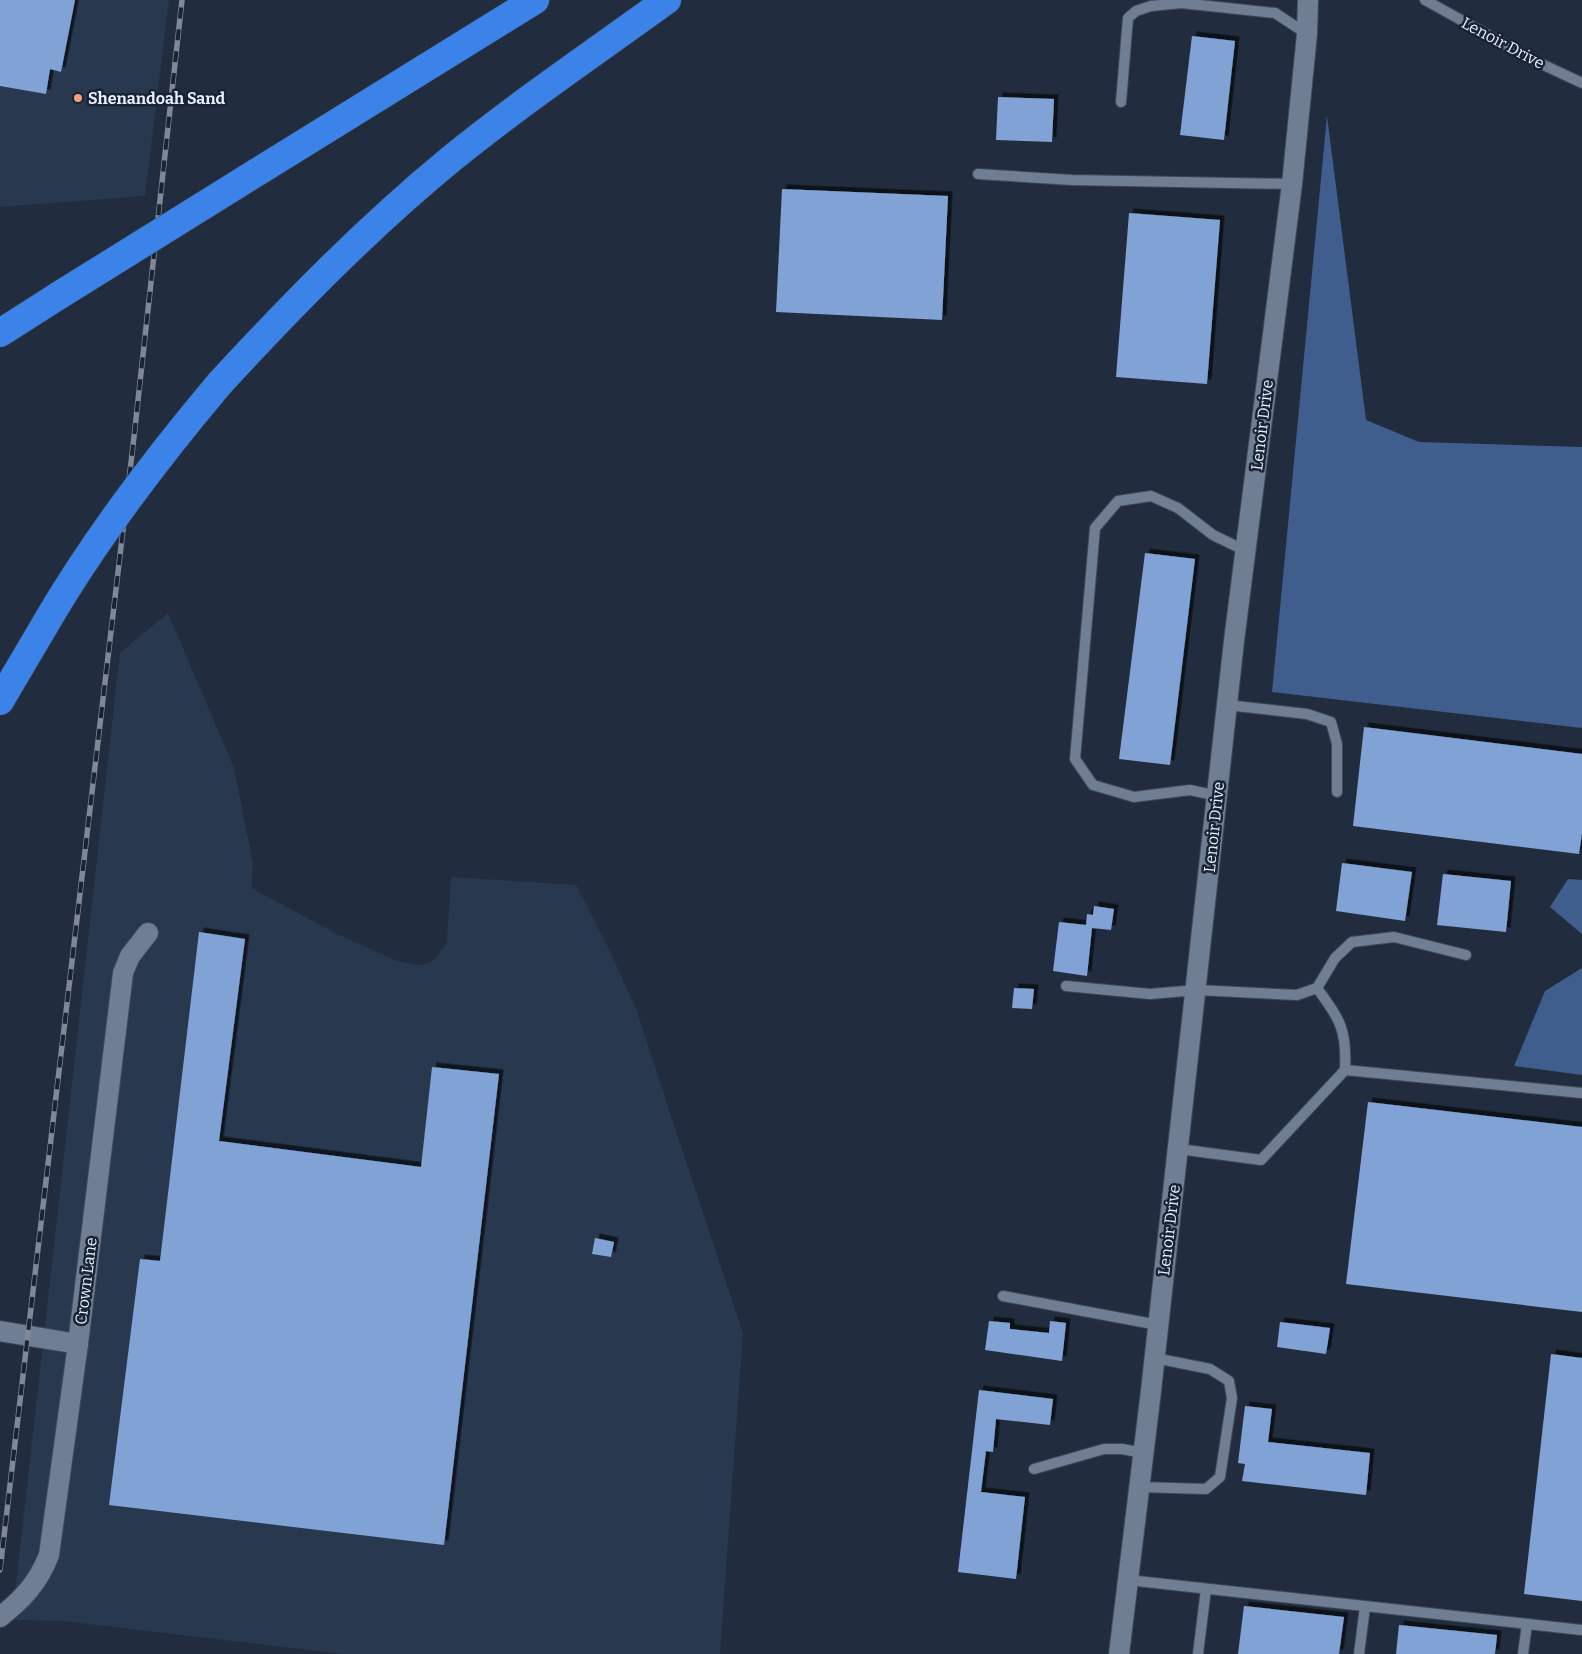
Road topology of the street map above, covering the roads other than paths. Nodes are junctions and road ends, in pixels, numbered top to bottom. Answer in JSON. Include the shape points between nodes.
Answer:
{"nodes":[{"id":1,"x":535,"y":0,"type":"edge"},
{"id":2,"x":667,"y":0,"type":"edge"},
{"id":3,"x":1308,"y":0,"type":"edge"},
{"id":4,"x":1425,"y":0,"type":"edge"},
{"id":5,"x":1307,"y":34,"type":"junction"},
{"id":6,"x":1582,"y":83,"type":"edge"},
{"id":7,"x":1121,"y":102,"type":"dead end"},
{"id":8,"x":978,"y":174,"type":"dead end"},
{"id":9,"x":1292,"y":184,"type":"junction"},
{"id":10,"x":0,"y":333,"type":"edge"},
{"id":11,"x":1246,"y":551,"type":"junction"},
{"id":12,"x":0,"y":701,"type":"edge"},
{"id":13,"x":1227,"y":705,"type":"junction"},
{"id":14,"x":1337,"y":792,"type":"dead end"},
{"id":15,"x":1218,"y":796,"type":"junction"},
{"id":16,"x":148,"y":933,"type":"dead end"},
{"id":17,"x":1466,"y":955,"type":"dead end"},
{"id":18,"x":1066,"y":986,"type":"dead end"},
{"id":19,"x":1317,"y":988,"type":"junction"},
{"id":20,"x":1197,"y":990,"type":"junction"},
{"id":21,"x":1345,"y":1070,"type":"junction"},
{"id":22,"x":1582,"y":1093,"type":"edge"},
{"id":23,"x":1178,"y":1149,"type":"junction"},
{"id":24,"x":1003,"y":1296,"type":"dead end"},
{"id":25,"x":1158,"y":1325,"type":"junction"},
{"id":26,"x":0,"y":1331,"type":"edge"},
{"id":27,"x":78,"y":1344,"type":"junction"},
{"id":28,"x":1155,"y":1358,"type":"junction"},
{"id":29,"x":1143,"y":1453,"type":"junction"},
{"id":30,"x":1034,"y":1469,"type":"dead end"},
{"id":31,"x":1139,"y":1487,"type":"junction"},
{"id":32,"x":1128,"y":1580,"type":"junction"},
{"id":33,"x":1206,"y":1589,"type":"junction"},
{"id":34,"x":1365,"y":1607,"type":"junction"},
{"id":35,"x":0,"y":1617,"type":"edge"},
{"id":36,"x":1527,"y":1624,"type":"junction"},
{"id":37,"x":1582,"y":1630,"type":"edge"},
{"id":38,"x":1118,"y":1654,"type":"edge"},
{"id":39,"x":1198,"y":1654,"type":"edge"},
{"id":40,"x":1359,"y":1654,"type":"edge"},
{"id":41,"x":1524,"y":1654,"type":"edge"}],
"edges":[{"from":1,"to":10,"type":"highway","bridge":true},
{"from":2,"to":12,"type":"highway","bridge":true,"via":[[444,165],[340,258],[285,313],[179,431],[131,496],[69,584]]},
{"from":3,"to":5,"type":"street","name":"Lenoir Drive"},
{"from":4,"to":6,"type":"lane","name":"Lenoir Drive","via":[[1533,60]]},
{"from":5,"to":7,"type":"lane","via":[[1275,13],[1181,3],[1136,10],[1128,18]]},
{"from":5,"to":9,"type":"street","name":"Lenoir Drive"},
{"from":8,"to":9,"type":"lane","via":[[1072,180]]},
{"from":9,"to":11,"type":"street","name":"Lenoir Drive"},
{"from":11,"to":13,"type":"street","name":"Lenoir Drive"},
{"from":11,"to":15,"type":"lane","via":[[1212,535],[1178,508],[1151,496],[1118,501],[1095,528],[1074,759],[1093,785],[1134,797],[1190,790]]},
{"from":13,"to":14,"type":"lane","via":[[1307,714],[1331,722],[1337,744]]},
{"from":13,"to":15,"type":"street","name":"Lenoir Drive"},
{"from":15,"to":20,"type":"street","name":"Lenoir Drive"},
{"from":16,"to":27,"type":"street","name":"Crown Lane","via":[[130,956],[123,973]]},
{"from":17,"to":19,"type":"lane","via":[[1394,937],[1352,942],[1335,958]]},
{"from":18,"to":20,"type":"lane","via":[[1150,994]]},
{"from":19,"to":20,"type":"lane","via":[[1298,995]]},
{"from":19,"to":21,"type":"lane","via":[[1340,1020],[1347,1045]]},
{"from":20,"to":23,"type":"street","name":"Lenoir Drive"},
{"from":21,"to":22,"type":"lane"},
{"from":21,"to":23,"type":"lane","via":[[1261,1160]]},
{"from":23,"to":25,"type":"street","name":"Lenoir Drive"},
{"from":24,"to":25,"type":"lane"},
{"from":25,"to":28,"type":"street","name":"Lenoir Drive"},
{"from":26,"to":27,"type":"street"},
{"from":27,"to":35,"type":"street","name":"Crown Lane","via":[[49,1555],[31,1590]]},
{"from":28,"to":29,"type":"street","name":"Lenoir Drive"},
{"from":28,"to":31,"type":"lane","via":[[1210,1370],[1229,1381],[1232,1398],[1220,1477],[1206,1490]]},
{"from":29,"to":30,"type":"lane","via":[[1104,1449]]},
{"from":29,"to":31,"type":"street","name":"Lenoir Drive"},
{"from":31,"to":32,"type":"street","name":"Lenoir Drive"},
{"from":32,"to":33,"type":"lane"},
{"from":32,"to":38,"type":"street","name":"Lenoir Drive"},
{"from":33,"to":34,"type":"lane"},
{"from":33,"to":39,"type":"lane"},
{"from":34,"to":36,"type":"lane"},
{"from":34,"to":40,"type":"lane"},
{"from":36,"to":37,"type":"lane"},
{"from":36,"to":41,"type":"lane"}]}
